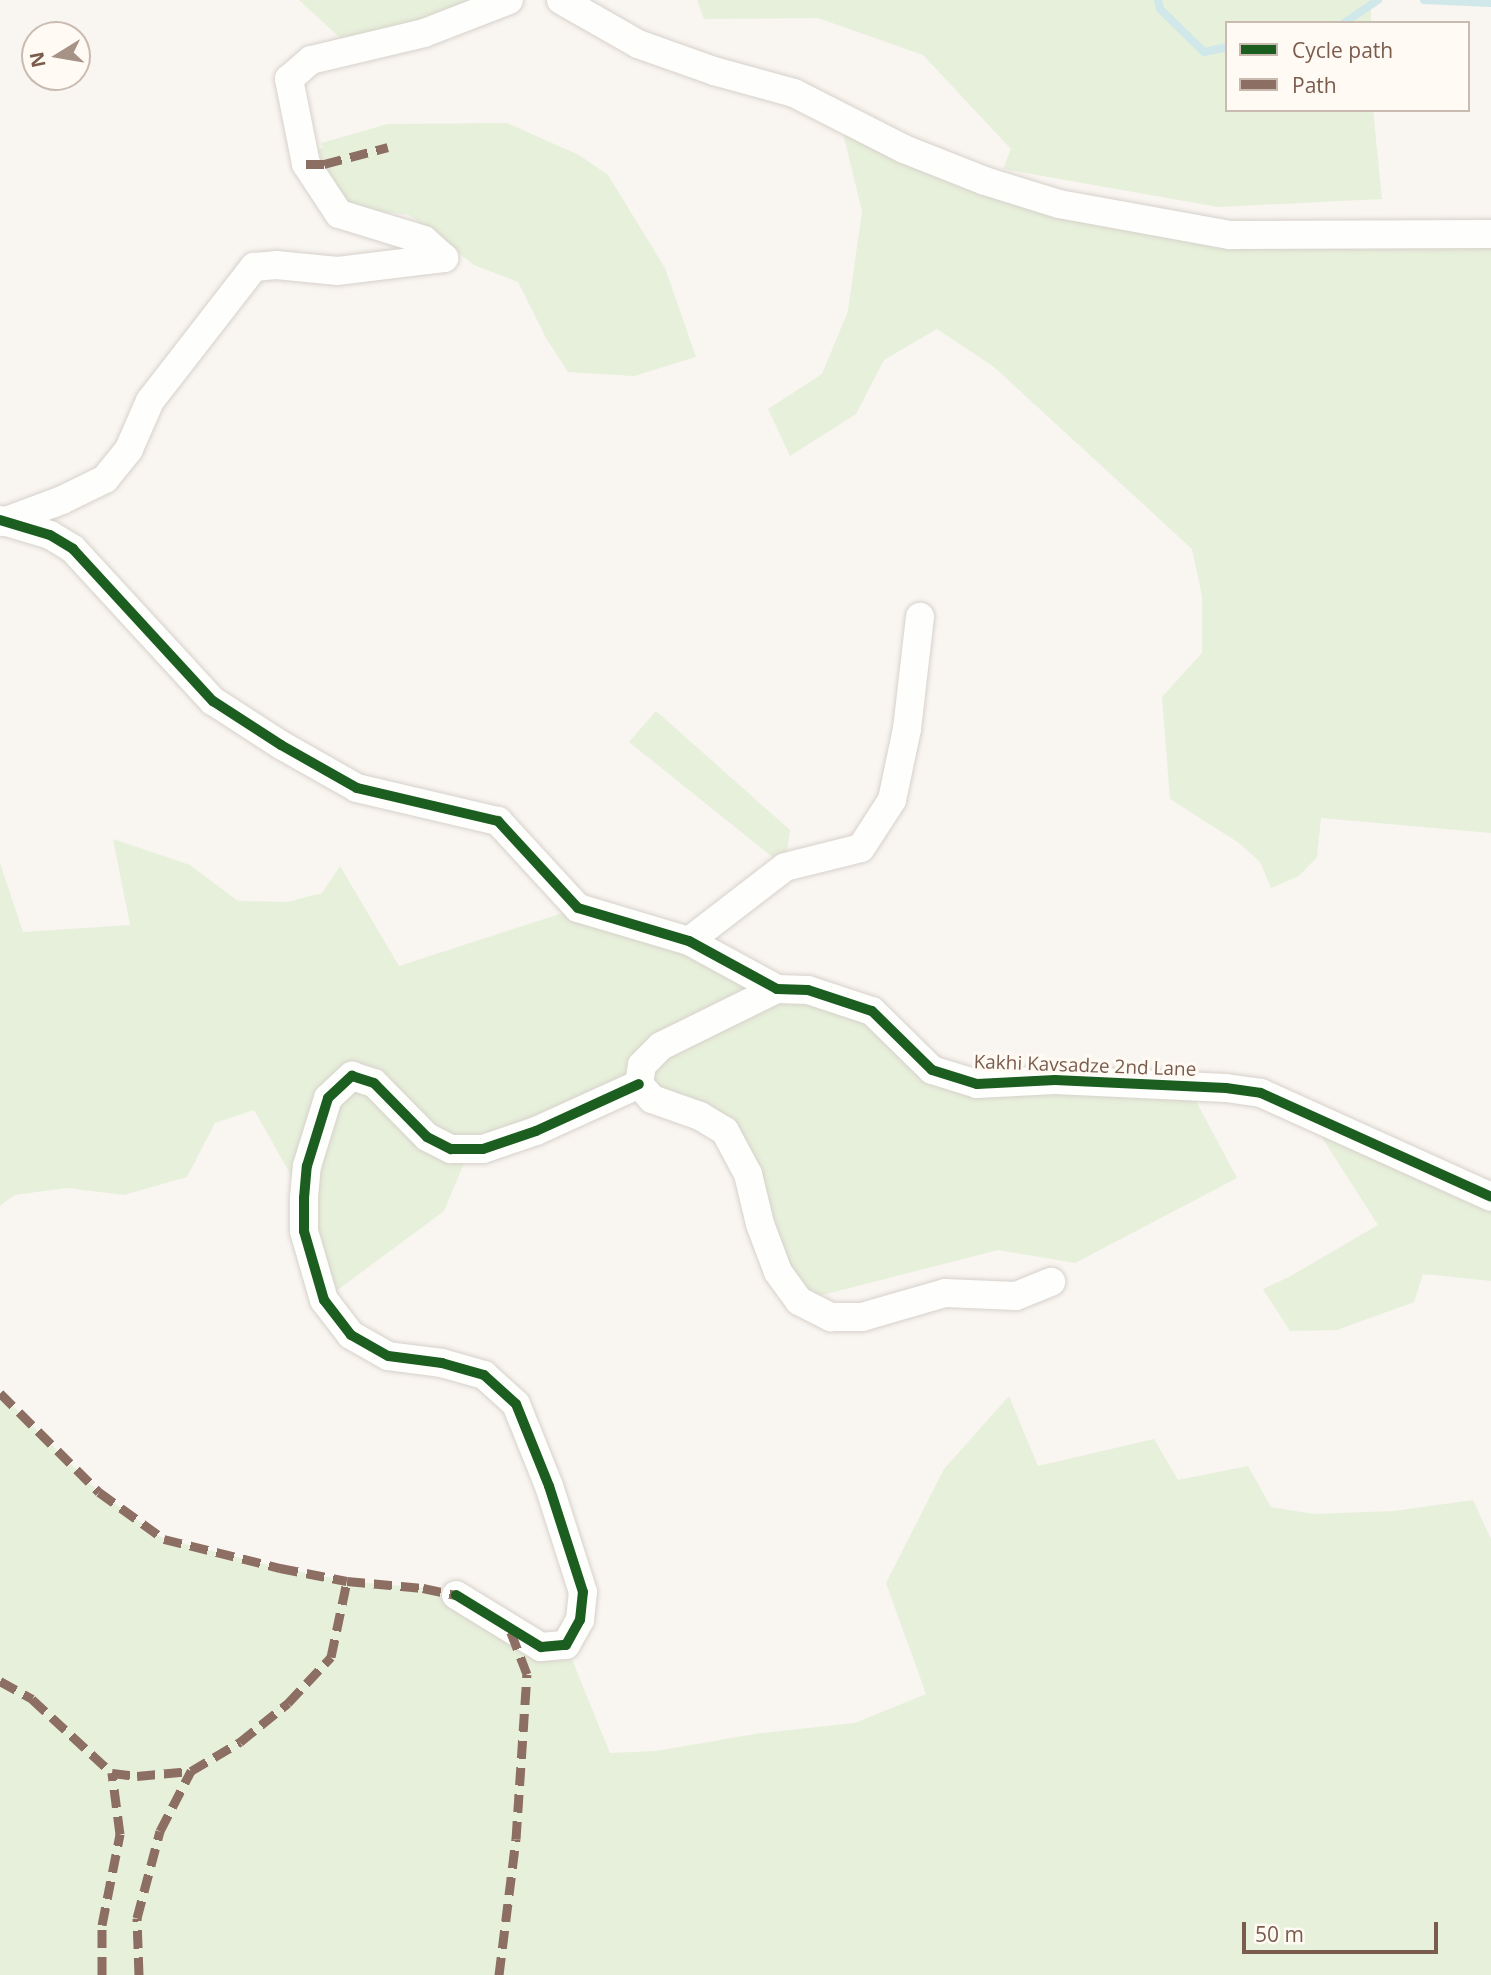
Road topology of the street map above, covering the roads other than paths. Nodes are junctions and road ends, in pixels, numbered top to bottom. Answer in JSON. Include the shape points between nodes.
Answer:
{"nodes":[{"id":1,"x":509,"y":0,"type":"edge"},
{"id":2,"x":562,"y":0,"type":"edge"},
{"id":3,"x":1491,"y":234,"type":"edge"},
{"id":4,"x":1,"y":521,"type":"edge"},
{"id":5,"x":920,"y":617,"type":"dead end"},
{"id":6,"x":689,"y":941,"type":"junction"},
{"id":7,"x":777,"y":989,"type":"junction"},
{"id":8,"x":639,"y":1084,"type":"junction"},
{"id":9,"x":1491,"y":1197,"type":"edge"},
{"id":10,"x":1051,"y":1282,"type":"dead end"},
{"id":11,"x":456,"y":1595,"type":"dead end"}],
"edges":[{"from":1,"to":4,"type":"street","name":"Kakhi Kavsadze 2nd Lane","via":[[424,33],[311,60],[289,79],[306,164],[339,214],[424,240],[444,258],[338,271],[309,266],[254,267],[150,401],[129,449],[105,479]]},
{"from":2,"to":3,"type":"street","via":[[638,44],[794,93],[904,149],[1059,204],[1230,235]]},
{"from":4,"to":6,"type":"street","name":"Kakhi Kavsadze 2nd Lane","via":[[50,535],[73,550],[213,701],[281,745],[357,788],[498,821],[578,908]]},
{"from":5,"to":6,"type":"street","via":[[907,729],[892,800],[860,848],[785,867]]},
{"from":6,"to":7,"type":"street","name":"Kakhi Kavsadze 2nd Lane"},
{"from":7,"to":8,"type":"street","via":[[661,1046],[642,1065]]},
{"from":7,"to":9,"type":"street","name":"Kakhi Kavsadze 2nd Lane","via":[[808,990],[872,1011],[932,1070],[977,1084],[1055,1080],[1261,1093]]},
{"from":8,"to":10,"type":"street","via":[[652,1099],[700,1116],[724,1132],[748,1174],[778,1272],[799,1301],[831,1317],[862,1317],[945,1293],[1016,1296]]},
{"from":8,"to":11,"type":"street","via":[[537,1131],[483,1149],[452,1149],[427,1137],[374,1083],[352,1076],[328,1098],[307,1166],[304,1198],[304,1230],[324,1300],[351,1335],[388,1356],[443,1363],[484,1375],[516,1404],[549,1486],[583,1592],[580,1620],[566,1645],[541,1647]]}]}
